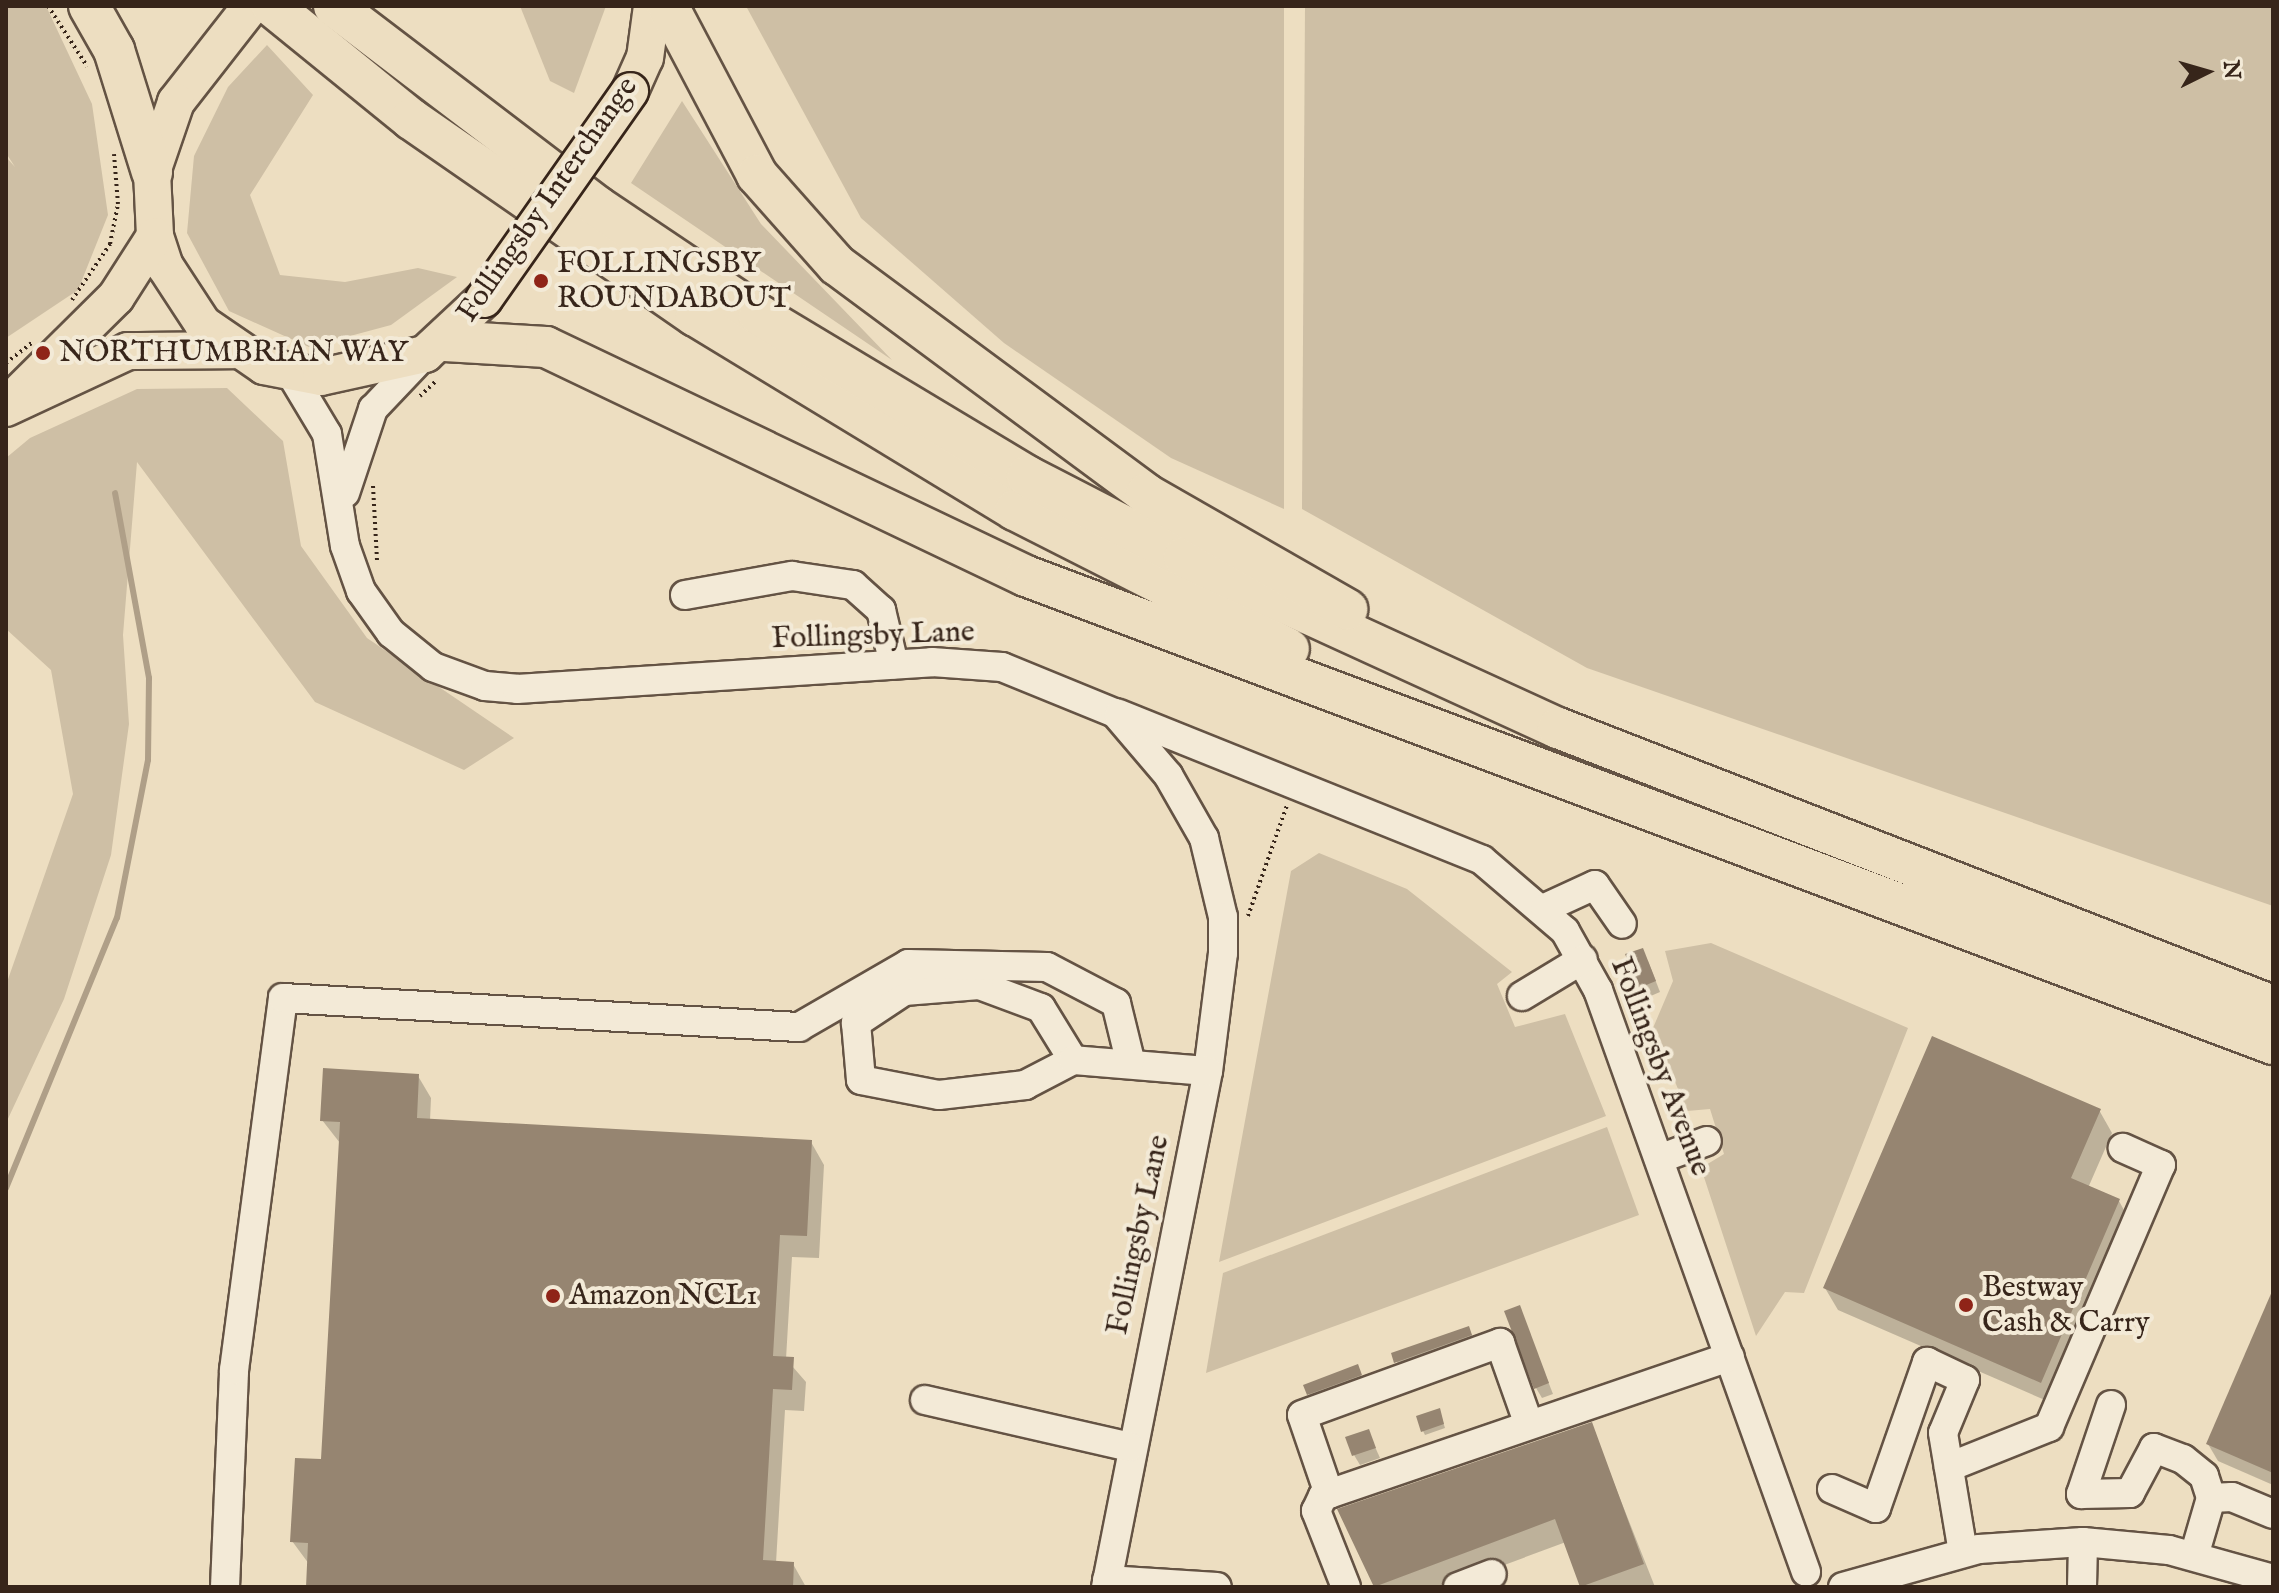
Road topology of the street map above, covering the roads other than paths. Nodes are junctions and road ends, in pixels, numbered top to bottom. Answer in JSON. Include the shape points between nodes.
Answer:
{"nodes":[{"id":1,"x":89,"y":6,"type":"edge"},
{"id":2,"x":251,"y":6,"type":"edge"},
{"id":3,"x":272,"y":6,"type":"edge"},
{"id":4,"x":334,"y":6,"type":"edge"},
{"id":5,"x":652,"y":6,"type":"edge"},
{"id":6,"x":668,"y":6,"type":"edge"},
{"id":7,"x":152,"y":172,"type":"junction"},
{"id":8,"x":155,"y":236,"type":"junction"},
{"id":9,"x":233,"y":350,"type":"junction"},
{"id":10,"x":438,"y":356,"type":"junction"},
{"id":11,"x":291,"y":374,"type":"junction"},
{"id":12,"x":6,"y":406,"type":"edge"},
{"id":13,"x":342,"y":506,"type":"junction"},
{"id":14,"x":685,"y":595,"type":"dead end"},
{"id":15,"x":894,"y":664,"type":"junction"},
{"id":16,"x":1115,"y":713,"type":"junction"},
{"id":17,"x":1558,"y":728,"type":"junction"},
{"id":18,"x":1536,"y":763,"type":"junction"},
{"id":19,"x":1545,"y":908,"type":"junction"},
{"id":20,"x":1622,"y":924,"type":"dead end"},
{"id":21,"x":1583,"y":959,"type":"junction"},
{"id":22,"x":1522,"y":996,"type":"dead end"},
{"id":23,"x":2273,"y":1006,"type":"edge"},
{"id":24,"x":2273,"y":1044,"type":"edge"},
{"id":25,"x":1073,"y":1060,"type":"junction"},
{"id":26,"x":1130,"y":1060,"type":"junction"},
{"id":27,"x":1208,"y":1071,"type":"junction"},
{"id":28,"x":1707,"y":1141,"type":"dead end"},
{"id":29,"x":2123,"y":1148,"type":"dead end"},
{"id":30,"x":1659,"y":1159,"type":"junction"},
{"id":31,"x":1730,"y":1357,"type":"junction"},
{"id":32,"x":925,"y":1400,"type":"dead end"},
{"id":33,"x":2111,"y":1405,"type":"dead end"},
{"id":34,"x":1528,"y":1422,"type":"junction"},
{"id":35,"x":1130,"y":1447,"type":"junction"},
{"id":36,"x":1949,"y":1467,"type":"junction"},
{"id":37,"x":1832,"y":1489,"type":"dead end"},
{"id":38,"x":1329,"y":1494,"type":"junction"},
{"id":39,"x":2211,"y":1498,"type":"junction"},
{"id":40,"x":2273,"y":1514,"type":"edge"},
{"id":41,"x":2083,"y":1542,"type":"junction"},
{"id":42,"x":1963,"y":1552,"type":"junction"},
{"id":43,"x":2194,"y":1556,"type":"junction"},
{"id":44,"x":1492,"y":1574,"type":"dead end"},
{"id":45,"x":1799,"y":1579,"type":"edge"},
{"id":46,"x":2273,"y":1579,"type":"edge"},
{"id":47,"x":1107,"y":1584,"type":"edge"},
{"id":48,"x":225,"y":1587,"type":"edge"},
{"id":49,"x":1217,"y":1587,"type":"edge"},
{"id":50,"x":1346,"y":1587,"type":"edge"},
{"id":51,"x":1458,"y":1587,"type":"edge"},
{"id":52,"x":1841,"y":1587,"type":"edge"},
{"id":53,"x":2082,"y":1587,"type":"edge"}],
"edges":[{"from":1,"to":7,"type":"highway","via":[[114,50]]},
{"from":2,"to":7,"type":"main road","via":[[163,126]]},
{"from":3,"to":18,"type":"highway","via":[[411,119],[855,416],[1170,589]]},
{"from":4,"to":17,"type":"highway","via":[[598,207],[919,412],[1184,557]]},
{"from":5,"to":10,"type":"main road","name":"Follingsby Interchange","bridge":true,"via":[[645,58],[630,91]]},
{"from":6,"to":17,"type":"highway","via":[[757,175],[837,265],[1146,494]]},
{"from":7,"to":8,"type":"main road"},
{"from":8,"to":9,"type":"main road","via":[[180,294]]},
{"from":8,"to":12,"type":"main road","via":[[116,297]]},
{"from":9,"to":11,"type":"main road"},
{"from":9,"to":12,"type":"main road","via":[[128,351]]},
{"from":10,"to":11,"type":"main road","via":[[321,377]]},
{"from":10,"to":13,"type":"street","name":"Follingsby Lane","via":[[373,409]]},
{"from":10,"to":18,"type":"highway","via":[[546,347],[1026,576]]},
{"from":11,"to":13,"type":"street","name":"Follingsby Lane","via":[[327,434]]},
{"from":13,"to":15,"type":"street","name":"Follingsby Lane","via":[[352,569],[374,614],[433,667],[485,686]]},
{"from":14,"to":15,"type":"street","via":[[792,576],[853,585],[881,610]]},
{"from":15,"to":16,"type":"street","name":"Follingsby Lane","via":[[1002,667]]},
{"from":16,"to":19,"type":"street","name":"Follingsby Avenue","via":[[1482,860]]},
{"from":16,"to":27,"type":"street","name":"Follingsby Lane","via":[[1186,803],[1217,882],[1223,953]]},
{"from":17,"to":23,"type":"highway"},
{"from":18,"to":24,"type":"highway"},
{"from":19,"to":20,"type":"street","via":[[1595,885]]},
{"from":19,"to":21,"type":"street","name":"Follingsby Avenue"},
{"from":21,"to":22,"type":"street"},
{"from":21,"to":30,"type":"street","name":"Follingsby Avenue"},
{"from":25,"to":25,"type":"street","via":[[1025,1085],[939,1095],[861,1080],[856,1023],[904,991],[979,985],[1041,1008]]},
{"from":25,"to":26,"type":"street"},
{"from":26,"to":27,"type":"street"},
{"from":26,"to":48,"type":"street","via":[[1116,1003],[1047,967],[908,964],[799,1027],[283,998],[234,1370]]},
{"from":27,"to":35,"type":"street","name":"Follingsby Lane"},
{"from":28,"to":30,"type":"street"},
{"from":29,"to":36,"type":"street","via":[[2161,1165],[2049,1427]]},
{"from":30,"to":31,"type":"street","name":"Follingsby Avenue"},
{"from":31,"to":34,"type":"street"},
{"from":31,"to":45,"type":"street","name":"Follingsby Avenue"},
{"from":32,"to":35,"type":"street"},
{"from":33,"to":39,"type":"street","via":[[2081,1494],[2130,1493],[2154,1448],[2195,1465]]},
{"from":34,"to":38,"type":"street"},
{"from":34,"to":38,"type":"street","via":[[1500,1343],[1302,1415]]},
{"from":35,"to":47,"type":"street","name":"Follingsby Lane"},
{"from":36,"to":37,"type":"street","via":[[1943,1433],[1965,1380],[1927,1362],[1876,1508]]},
{"from":36,"to":42,"type":"street"},
{"from":38,"to":50,"type":"street","via":[[1316,1511]]},
{"from":39,"to":40,"type":"street","via":[[2232,1497]]},
{"from":39,"to":43,"type":"street"},
{"from":41,"to":42,"type":"street"},
{"from":41,"to":43,"type":"street"},
{"from":41,"to":53,"type":"street"},
{"from":42,"to":52,"type":"street"},
{"from":43,"to":46,"type":"street"},
{"from":44,"to":51,"type":"street"},
{"from":45,"to":52,"type":"street","via":[[1825,1572]]},
{"from":47,"to":49,"type":"street"}]}
